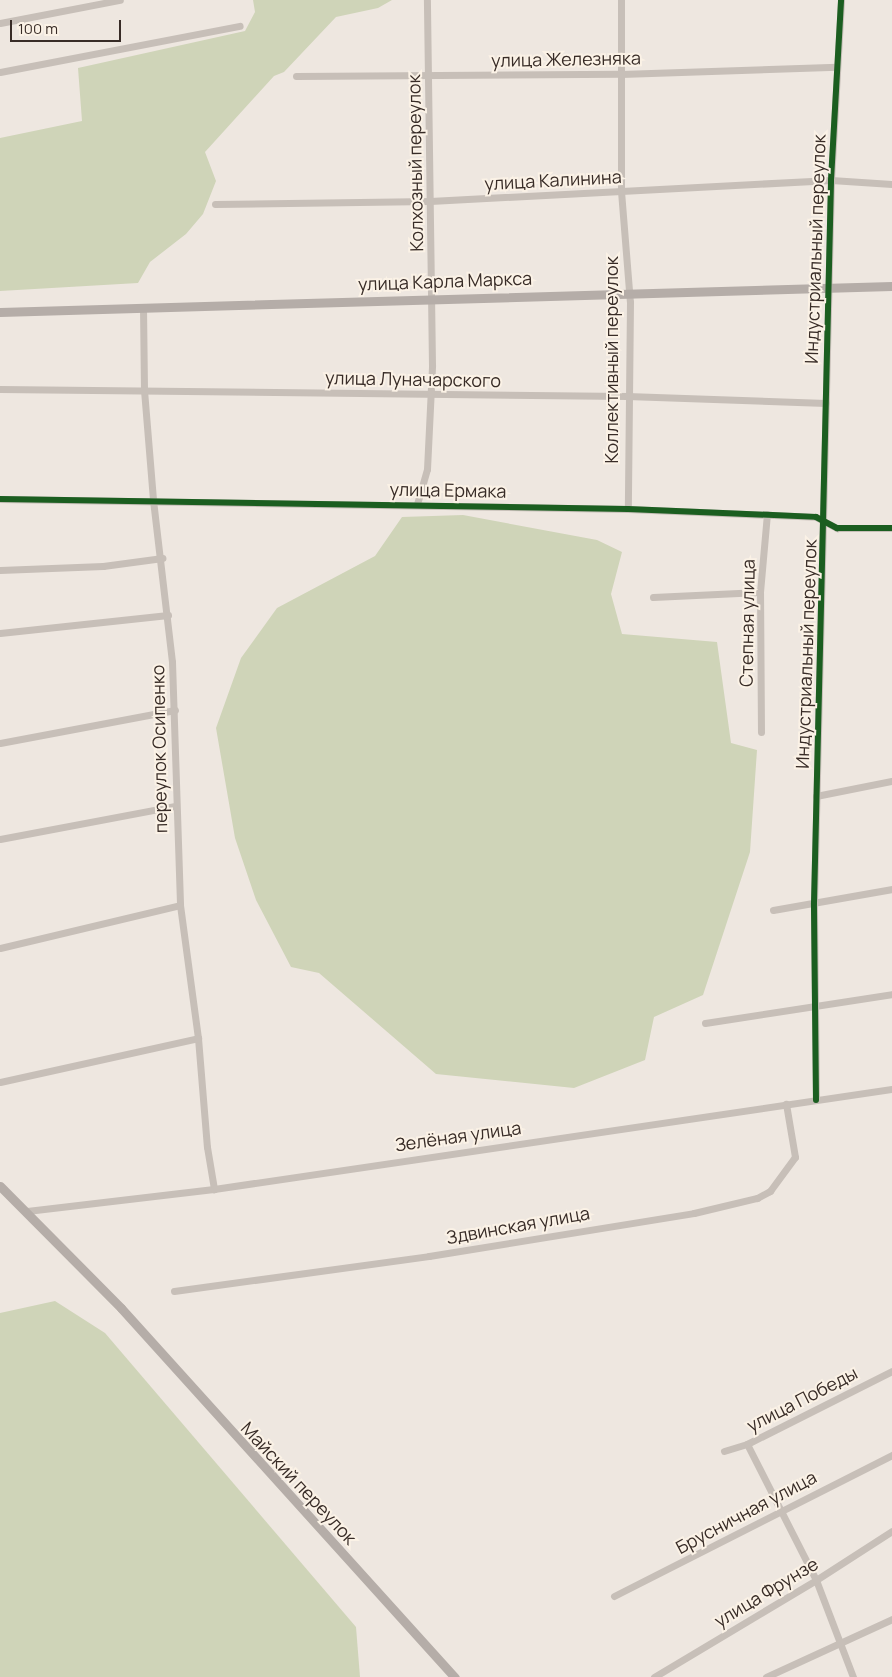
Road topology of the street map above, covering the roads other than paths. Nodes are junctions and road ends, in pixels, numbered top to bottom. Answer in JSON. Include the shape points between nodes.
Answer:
{"nodes":[{"id":1,"x":120,"y":0,"type":"edge"},
{"id":2,"x":427,"y":0,"type":"edge"},
{"id":3,"x":621,"y":0,"type":"edge"},
{"id":4,"x":841,"y":0,"type":"edge"},
{"id":5,"x":0,"y":24,"type":"edge"},
{"id":6,"x":240,"y":26,"type":"dead end"},
{"id":7,"x":837,"y":67,"type":"junction"},
{"id":8,"x":0,"y":72,"type":"edge"},
{"id":9,"x":621,"y":74,"type":"junction"},
{"id":10,"x":296,"y":76,"type":"dead end"},
{"id":11,"x":430,"y":76,"type":"junction"},
{"id":12,"x":831,"y":180,"type":"junction"},
{"id":13,"x":892,"y":184,"type":"edge"},
{"id":14,"x":621,"y":191,"type":"junction"},
{"id":15,"x":430,"y":201,"type":"junction"},
{"id":16,"x":215,"y":204,"type":"dead end"},
{"id":17,"x":828,"y":286,"type":"junction"},
{"id":18,"x":892,"y":286,"type":"edge"},
{"id":19,"x":629,"y":292,"type":"junction"},
{"id":20,"x":432,"y":297,"type":"junction"},
{"id":21,"x":143,"y":307,"type":"junction"},
{"id":22,"x":0,"y":312,"type":"edge"},
{"id":23,"x":0,"y":390,"type":"edge"},
{"id":24,"x":144,"y":390,"type":"junction"},
{"id":25,"x":430,"y":395,"type":"junction"},
{"id":26,"x":627,"y":396,"type":"junction"},
{"id":27,"x":826,"y":403,"type":"junction"},
{"id":28,"x":0,"y":499,"type":"edge"},
{"id":29,"x":153,"y":500,"type":"junction"},
{"id":30,"x":417,"y":504,"type":"junction"},
{"id":31,"x":628,"y":509,"type":"junction"},
{"id":32,"x":767,"y":514,"type":"junction"},
{"id":33,"x":825,"y":523,"type":"junction"},
{"id":34,"x":892,"y":528,"type":"edge"},
{"id":35,"x":162,"y":558,"type":"junction"},
{"id":36,"x":0,"y":570,"type":"edge"},
{"id":37,"x":760,"y":592,"type":"junction"},
{"id":38,"x":653,"y":597,"type":"dead end"},
{"id":39,"x":168,"y":615,"type":"junction"},
{"id":40,"x":0,"y":633,"type":"edge"},
{"id":41,"x":175,"y":710,"type":"junction"},
{"id":42,"x":761,"y":732,"type":"dead end"},
{"id":43,"x":0,"y":743,"type":"edge"},
{"id":44,"x":892,"y":781,"type":"edge"},
{"id":45,"x":816,"y":796,"type":"junction"},
{"id":46,"x":174,"y":806,"type":"junction"},
{"id":47,"x":0,"y":839,"type":"edge"},
{"id":48,"x":892,"y":889,"type":"edge"},
{"id":49,"x":814,"y":903,"type":"junction"},
{"id":50,"x":180,"y":905,"type":"junction"},
{"id":51,"x":773,"y":910,"type":"dead end"},
{"id":52,"x":0,"y":948,"type":"edge"},
{"id":53,"x":892,"y":994,"type":"edge"},
{"id":54,"x":814,"y":1006,"type":"junction"},
{"id":55,"x":705,"y":1023,"type":"dead end"},
{"id":56,"x":198,"y":1038,"type":"junction"},
{"id":57,"x":0,"y":1082,"type":"edge"},
{"id":58,"x":892,"y":1089,"type":"edge"},
{"id":59,"x":816,"y":1100,"type":"junction"},
{"id":60,"x":786,"y":1104,"type":"junction"},
{"id":61,"x":0,"y":1186,"type":"edge"},
{"id":62,"x":214,"y":1189,"type":"junction"},
{"id":63,"x":27,"y":1211,"type":"junction"},
{"id":64,"x":174,"y":1291,"type":"dead end"},
{"id":65,"x":892,"y":1371,"type":"edge"},
{"id":66,"x":747,"y":1444,"type":"junction"},
{"id":67,"x":724,"y":1451,"type":"dead end"},
{"id":68,"x":892,"y":1455,"type":"edge"},
{"id":69,"x":781,"y":1514,"type":"junction"},
{"id":70,"x":892,"y":1530,"type":"edge"},
{"id":71,"x":816,"y":1580,"type":"junction"},
{"id":72,"x":614,"y":1596,"type":"dead end"},
{"id":73,"x":892,"y":1619,"type":"edge"},
{"id":74,"x":839,"y":1644,"type":"junction"},
{"id":75,"x":456,"y":1677,"type":"edge"},
{"id":76,"x":654,"y":1677,"type":"edge"},
{"id":77,"x":766,"y":1677,"type":"edge"},
{"id":78,"x":852,"y":1677,"type":"edge"}],
"edges":[{"from":1,"to":5,"type":"street"},
{"from":2,"to":11,"type":"street","name":"Колхозный переулок"},
{"from":3,"to":9,"type":"street","name":"Коллективный переулок"},
{"from":4,"to":7,"type":"street","name":"Индустриальный переулок"},
{"from":6,"to":8,"type":"street"},
{"from":7,"to":9,"type":"street","name":"улица Железняка"},
{"from":7,"to":12,"type":"street","name":"Индустриальный переулок"},
{"from":9,"to":11,"type":"street","name":"улица Железняка"},
{"from":9,"to":14,"type":"street","name":"Коллективный переулок"},
{"from":10,"to":11,"type":"street","name":"улица Железняка"},
{"from":11,"to":15,"type":"street","name":"Колхозный переулок"},
{"from":12,"to":13,"type":"street","name":"улица Калинина"},
{"from":12,"to":14,"type":"street","name":"улица Калинина"},
{"from":12,"to":17,"type":"street","name":"Индустриальный переулок"},
{"from":14,"to":15,"type":"street","name":"улица Калинина"},
{"from":14,"to":19,"type":"street","name":"Коллективный переулок"},
{"from":15,"to":16,"type":"street","name":"улица Калинина"},
{"from":15,"to":20,"type":"street","name":"Колхозный переулок"},
{"from":17,"to":18,"type":"main road","name":"улица Карла Маркса"},
{"from":17,"to":19,"type":"main road","name":"улица Карла Маркса"},
{"from":17,"to":27,"type":"street","name":"Индустриальный переулок"},
{"from":19,"to":20,"type":"main road","name":"улица Карла Маркса"},
{"from":19,"to":26,"type":"street","name":"Коллективный переулок"},
{"from":20,"to":21,"type":"main road","name":"улица Карла Маркса"},
{"from":20,"to":25,"type":"street","name":"Колхозный переулок"},
{"from":21,"to":22,"type":"main road","name":"улица Карла Маркса"},
{"from":21,"to":24,"type":"street","name":"переулок Осипенко"},
{"from":23,"to":24,"type":"street","name":"улица Луначарского"},
{"from":24,"to":25,"type":"street","name":"улица Луначарского"},
{"from":24,"to":29,"type":"street","name":"переулок Осипенко"},
{"from":25,"to":26,"type":"street","name":"улица Луначарского"},
{"from":25,"to":30,"type":"street","name":"Колхозный переулок","via":[[427,469]]},
{"from":26,"to":27,"type":"street","name":"улица Луначарского"},
{"from":26,"to":31,"type":"street","name":"Коллективный переулок"},
{"from":27,"to":33,"type":"street","name":"Индустриальный переулок"},
{"from":28,"to":29,"type":"street","name":"улица Ермака"},
{"from":29,"to":30,"type":"street","name":"улица Ермака"},
{"from":29,"to":35,"type":"street","name":"переулок Осипенко"},
{"from":30,"to":31,"type":"street","name":"улица Ермака"},
{"from":31,"to":32,"type":"street","name":"улица Ермака"},
{"from":32,"to":33,"type":"street","name":"улица Ермака","via":[[816,517]]},
{"from":32,"to":37,"type":"street","name":"Степная улица"},
{"from":33,"to":34,"type":"street","name":"улица Ермака","via":[[837,528]]},
{"from":33,"to":45,"type":"street","name":"Индустриальный переулок"},
{"from":35,"to":36,"type":"street","via":[[103,566]]},
{"from":35,"to":39,"type":"street","name":"переулок Осипенко"},
{"from":37,"to":38,"type":"street"},
{"from":37,"to":42,"type":"street","name":"Степная улица"},
{"from":39,"to":40,"type":"street"},
{"from":39,"to":41,"type":"street","name":"переулок Осипенко"},
{"from":41,"to":43,"type":"street"},
{"from":41,"to":46,"type":"street","name":"переулок Осипенко"},
{"from":44,"to":45,"type":"street"},
{"from":45,"to":49,"type":"street","name":"Индустриальный переулок"},
{"from":46,"to":47,"type":"street"},
{"from":46,"to":50,"type":"street","name":"переулок Осипенко"},
{"from":48,"to":49,"type":"street"},
{"from":49,"to":51,"type":"street"},
{"from":49,"to":54,"type":"street","name":"Индустриальный переулок"},
{"from":50,"to":52,"type":"street"},
{"from":50,"to":56,"type":"street","name":"переулок Осипенко"},
{"from":53,"to":54,"type":"street"},
{"from":54,"to":55,"type":"street"},
{"from":54,"to":59,"type":"street","name":"Индустриальный переулок"},
{"from":56,"to":57,"type":"street"},
{"from":56,"to":62,"type":"street","name":"переулок Осипенко","via":[[207,1147]]},
{"from":58,"to":59,"type":"street","name":"Зелёная улица"},
{"from":59,"to":60,"type":"street","name":"Зелёная улица"},
{"from":60,"to":62,"type":"street","name":"Зелёная улица"},
{"from":60,"to":64,"type":"street","name":"Здвинская улица","via":[[795,1157],[770,1191],[757,1198],[694,1214],[429,1256]]},
{"from":61,"to":63,"type":"main road","name":"Майский переулок"},
{"from":62,"to":63,"type":"street","name":"Зелёная улица"},
{"from":63,"to":75,"type":"main road","name":"Майский переулок","via":[[121,1308]]},
{"from":65,"to":66,"type":"street","name":"улица Победы"},
{"from":66,"to":67,"type":"street","name":"улица Победы"},
{"from":66,"to":69,"type":"street"},
{"from":68,"to":69,"type":"street","name":"Брусничная улица","via":[[797,1502]]},
{"from":69,"to":71,"type":"street"},
{"from":69,"to":72,"type":"street","name":"Брусничная улица"},
{"from":70,"to":71,"type":"street","name":"улица Фрунзе"},
{"from":71,"to":74,"type":"street"},
{"from":71,"to":76,"type":"street","name":"улица Фрунзе"},
{"from":73,"to":74,"type":"street"},
{"from":74,"to":77,"type":"street"},
{"from":74,"to":78,"type":"street"}]}
